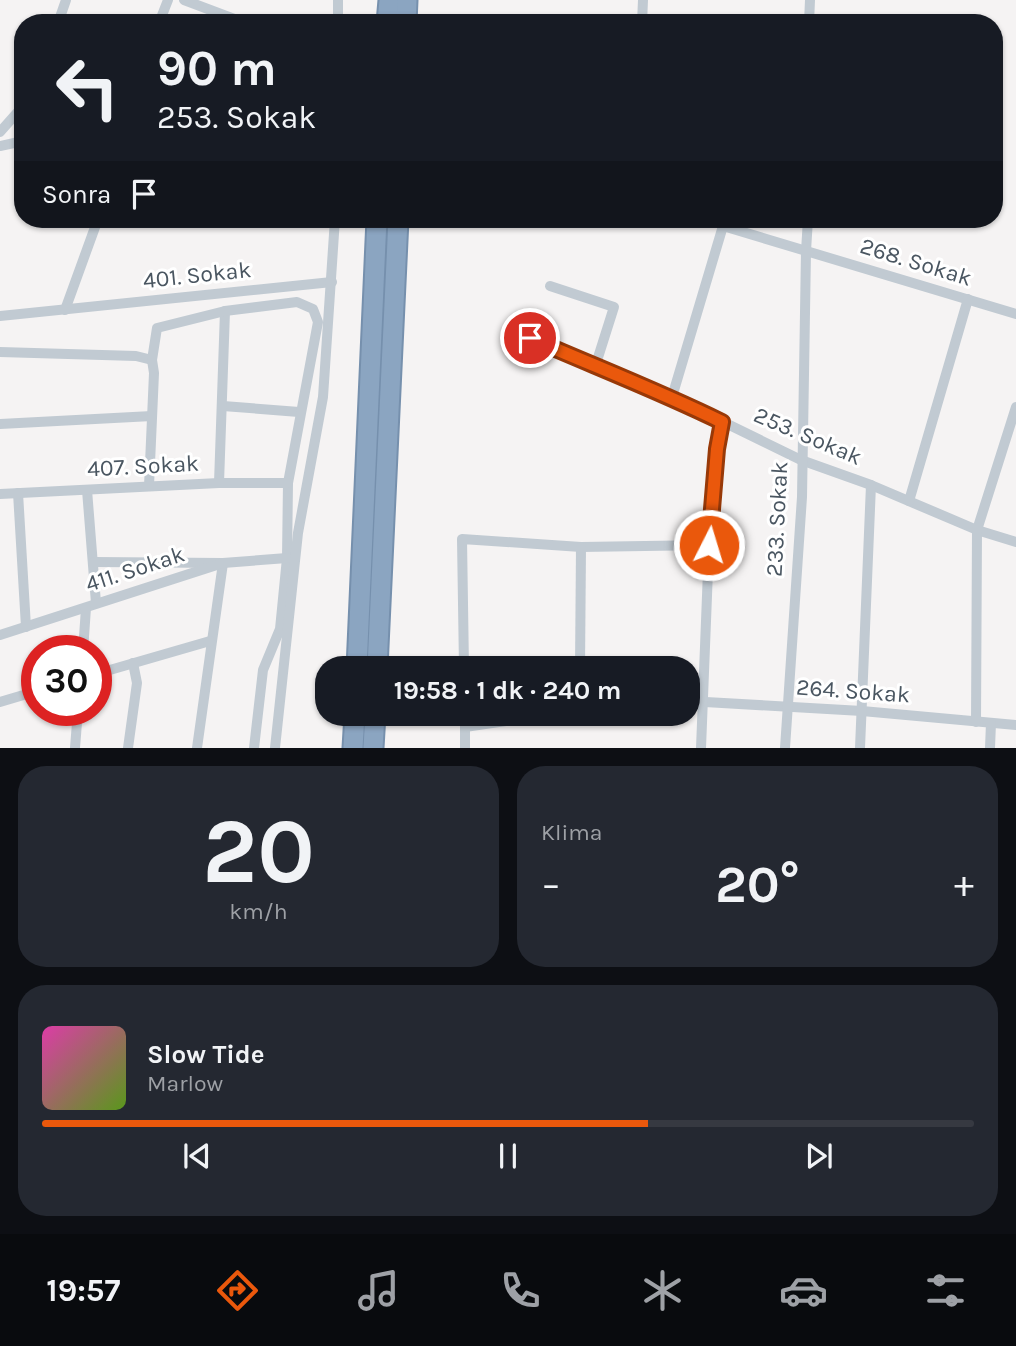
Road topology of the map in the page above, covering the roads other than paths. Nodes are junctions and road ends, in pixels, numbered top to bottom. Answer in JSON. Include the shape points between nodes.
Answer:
{"nodes":[{"id":1,"x":184,"y":0,"type":"edge"},
{"id":2,"x":221,"y":14,"type":"edge"},
{"id":3,"x":14,"y":116,"type":"edge"},
{"id":4,"x":0,"y":132,"type":"edge"},
{"id":5,"x":95,"y":228,"type":"edge"},
{"id":6,"x":335,"y":228,"type":"edge"},
{"id":7,"x":377,"y":228,"type":"edge"},
{"id":8,"x":398,"y":228,"type":"edge"},
{"id":9,"x":722,"y":228,"type":"edge"},
{"id":10,"x":730,"y":228,"type":"edge"},
{"id":11,"x":807,"y":228,"type":"edge"},
{"id":12,"x":806,"y":251,"type":"junction"},
{"id":13,"x":332,"y":282,"type":"junction"},
{"id":14,"x":550,"y":286,"type":"dead end"},
{"id":15,"x":968,"y":299,"type":"junction"},
{"id":16,"x":65,"y":310,"type":"junction"},
{"id":17,"x":225,"y":312,"type":"junction"},
{"id":18,"x":1016,"y":314,"type":"edge"},
{"id":19,"x":0,"y":317,"type":"edge"},
{"id":20,"x":508,"y":328,"type":"dead end"},
{"id":21,"x":0,"y":352,"type":"edge"},
{"id":22,"x":152,"y":360,"type":"junction"},
{"id":23,"x":595,"y":367,"type":"junction"},
{"id":24,"x":671,"y":397,"type":"junction"},
{"id":25,"x":223,"y":406,"type":"junction"},
{"id":26,"x":1016,"y":407,"type":"edge"},
{"id":27,"x":299,"y":412,"type":"junction"},
{"id":28,"x":152,"y":416,"type":"junction"},
{"id":29,"x":722,"y":422,"type":"junction"},
{"id":30,"x":0,"y":424,"type":"edge"},
{"id":31,"x":801,"y":460,"type":"junction"},
{"id":32,"x":219,"y":483,"type":"junction"},
{"id":33,"x":288,"y":483,"type":"junction"},
{"id":34,"x":871,"y":485,"type":"junction"},
{"id":35,"x":149,"y":486,"type":"junction"},
{"id":36,"x":87,"y":490,"type":"junction"},
{"id":37,"x":18,"y":493,"type":"junction"},
{"id":38,"x":0,"y":494,"type":"edge"},
{"id":39,"x":909,"y":501,"type":"junction"},
{"id":40,"x":977,"y":530,"type":"junction"},
{"id":41,"x":1016,"y":542,"type":"edge"},
{"id":42,"x":709,"y":545,"type":"junction"},
{"id":43,"x":581,"y":547,"type":"junction"},
{"id":44,"x":287,"y":558,"type":"junction"},
{"id":45,"x":94,"y":562,"type":"junction"},
{"id":46,"x":223,"y":563,"type":"junction"},
{"id":47,"x":91,"y":606,"type":"junction"},
{"id":48,"x":26,"y":627,"type":"junction"},
{"id":49,"x":0,"y":635,"type":"edge"},
{"id":50,"x":86,"y":635,"type":"edge"},
{"id":51,"x":210,"y":641,"type":"junction"},
{"id":52,"x":358,"y":656,"type":"edge"},
{"id":53,"x":378,"y":656,"type":"edge"},
{"id":54,"x":464,"y":656,"type":"edge"},
{"id":55,"x":580,"y":656,"type":"edge"},
{"id":56,"x":133,"y":663,"type":"junction"},
{"id":57,"x":112,"y":669,"type":"edge"},
{"id":58,"x":21,"y":696,"type":"edge"},
{"id":59,"x":702,"y":701,"type":"junction"},
{"id":60,"x":0,"y":702,"type":"edge"},
{"id":61,"x":787,"y":708,"type":"junction"},
{"id":62,"x":862,"y":711,"type":"junction"},
{"id":63,"x":976,"y":722,"type":"junction"},
{"id":64,"x":991,"y":723,"type":"junction"},
{"id":65,"x":1016,"y":725,"type":"edge"},
{"id":66,"x":77,"y":726,"type":"edge"},
{"id":67,"x":354,"y":726,"type":"edge"},
{"id":68,"x":374,"y":726,"type":"edge"},
{"id":69,"x":472,"y":726,"type":"edge"},
{"id":70,"x":465,"y":727,"type":"joint"},
{"id":71,"x":75,"y":747,"type":"edge"},
{"id":72,"x":128,"y":747,"type":"edge"},
{"id":73,"x":197,"y":747,"type":"edge"},
{"id":74,"x":254,"y":747,"type":"edge"},
{"id":75,"x":275,"y":747,"type":"edge"},
{"id":76,"x":353,"y":747,"type":"edge"},
{"id":77,"x":373,"y":747,"type":"edge"},
{"id":78,"x":465,"y":747,"type":"edge"},
{"id":79,"x":701,"y":747,"type":"edge"},
{"id":80,"x":785,"y":747,"type":"edge"},
{"id":81,"x":860,"y":747,"type":"edge"},
{"id":82,"x":990,"y":747,"type":"edge"}],
"edges":[{"from":1,"to":2,"type":"street"},
{"from":3,"to":4,"type":"street"},
{"from":5,"to":16,"type":"street"},
{"from":6,"to":13,"type":"street"},
{"from":7,"to":52,"type":"highway"},
{"from":8,"to":53,"type":"highway"},
{"from":9,"to":24,"type":"street","name":"268. Sokak"},
{"from":10,"to":12,"type":"street","name":"268. Sokak"},
{"from":11,"to":12,"type":"street","name":"233. Sokak"},
{"from":12,"to":15,"type":"street","name":"268. Sokak"},
{"from":12,"to":31,"type":"street","name":"233. Sokak"},
{"from":13,"to":16,"type":"street","name":"401. Sokak"},
{"from":13,"to":75,"type":"street","via":[[323,397],[298,533]]},
{"from":14,"to":23,"type":"street","via":[[614,307]]},
{"from":15,"to":18,"type":"street","name":"268. Sokak"},
{"from":15,"to":39,"type":"street"},
{"from":16,"to":19,"type":"street","name":"401. Sokak"},
{"from":17,"to":22,"type":"street","via":[[157,328]]},
{"from":17,"to":25,"type":"street"},
{"from":17,"to":27,"type":"street","via":[[298,302],[313,309],[317,322]]},
{"from":20,"to":23,"type":"street","name":"253. Sokak"},
{"from":21,"to":22,"type":"street"},
{"from":22,"to":28,"type":"street"},
{"from":23,"to":24,"type":"street","name":"253. Sokak"},
{"from":24,"to":29,"type":"street","name":"253. Sokak"},
{"from":25,"to":27,"type":"street"},
{"from":25,"to":32,"type":"street"},
{"from":26,"to":40,"type":"street"},
{"from":27,"to":33,"type":"street"},
{"from":28,"to":30,"type":"street"},
{"from":28,"to":35,"type":"street"},
{"from":29,"to":31,"type":"street","name":"253. Sokak"},
{"from":29,"to":42,"type":"street"},
{"from":31,"to":34,"type":"street","name":"253. Sokak"},
{"from":31,"to":61,"type":"street","name":"233. Sokak"},
{"from":32,"to":33,"type":"street","name":"407. Sokak"},
{"from":32,"to":35,"type":"street","name":"407. Sokak"},
{"from":33,"to":44,"type":"street"},
{"from":34,"to":39,"type":"street","name":"253. Sokak"},
{"from":34,"to":62,"type":"street"},
{"from":35,"to":36,"type":"street","name":"407. Sokak"},
{"from":36,"to":37,"type":"street","name":"407. Sokak"},
{"from":36,"to":45,"type":"street"},
{"from":37,"to":38,"type":"street","name":"407. Sokak"},
{"from":37,"to":48,"type":"street"},
{"from":39,"to":40,"type":"street","name":"253. Sokak"},
{"from":40,"to":41,"type":"street","name":"253. Sokak"},
{"from":40,"to":63,"type":"street"},
{"from":42,"to":43,"type":"street"},
{"from":42,"to":59,"type":"street"},
{"from":43,"to":54,"type":"street","via":[[461,539]]},
{"from":43,"to":55,"type":"street"},
{"from":44,"to":46,"type":"street","name":"411. Sokak"},
{"from":44,"to":74,"type":"street","via":[[280,629],[263,670]]},
{"from":45,"to":46,"type":"street"},
{"from":45,"to":47,"type":"street"},
{"from":46,"to":47,"type":"street","name":"411. Sokak"},
{"from":46,"to":51,"type":"street"},
{"from":47,"to":48,"type":"street","name":"411. Sokak"},
{"from":47,"to":50,"type":"street"},
{"from":48,"to":49,"type":"street","name":"411. Sokak"},
{"from":51,"to":56,"type":"street"},
{"from":51,"to":73,"type":"street"},
{"from":56,"to":57,"type":"street"},
{"from":56,"to":72,"type":"street","via":[[137,683]]},
{"from":58,"to":60,"type":"street"},
{"from":59,"to":61,"type":"street","name":"264. Sokak"},
{"from":59,"to":79,"type":"street"},
{"from":61,"to":62,"type":"street","name":"264. Sokak"},
{"from":61,"to":80,"type":"street","name":"233. Sokak"},
{"from":62,"to":63,"type":"street","name":"264. Sokak"},
{"from":62,"to":81,"type":"street"},
{"from":63,"to":64,"type":"street","name":"264. Sokak"},
{"from":64,"to":65,"type":"street","name":"264. Sokak"},
{"from":64,"to":82,"type":"street"},
{"from":66,"to":71,"type":"street"},
{"from":67,"to":76,"type":"highway"},
{"from":68,"to":77,"type":"highway"},
{"from":69,"to":70,"type":"street"},
{"from":70,"to":78,"type":"street"}]}
